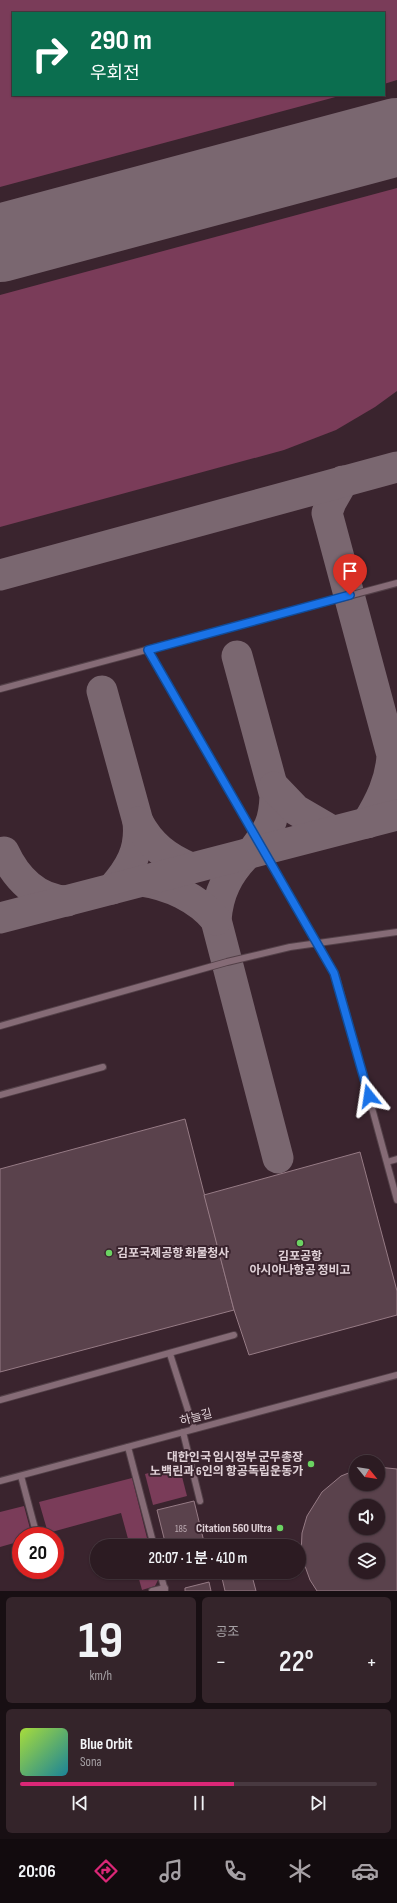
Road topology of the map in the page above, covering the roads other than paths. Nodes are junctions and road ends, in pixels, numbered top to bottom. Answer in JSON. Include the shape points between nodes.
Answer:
{"nodes":[{"id":1,"x":397,"y":583,"type":"edge"},
{"id":2,"x":148,"y":650,"type":"junction"},
{"id":3,"x":0,"y":689,"type":"edge"},
{"id":4,"x":397,"y":932,"type":"edge"},
{"id":5,"x":317,"y":943,"type":"junction"},
{"id":6,"x":0,"y":1026,"type":"edge"},
{"id":7,"x":103,"y":1067,"type":"dead end"},
{"id":8,"x":0,"y":1095,"type":"edge"},
{"id":9,"x":397,"y":1159,"type":"edge"},
{"id":10,"x":387,"y":1162,"type":"junction"},
{"id":11,"x":397,"y":1200,"type":"edge"},
{"id":12,"x":234,"y":1335,"type":"dead end"},
{"id":13,"x":170,"y":1354,"type":"junction"},
{"id":14,"x":397,"y":1375,"type":"edge"},
{"id":15,"x":0,"y":1400,"type":"edge"},
{"id":16,"x":194,"y":1429,"type":"junction"},
{"id":17,"x":183,"y":1432,"type":"junction"},
{"id":18,"x":128,"y":1447,"type":"junction"},
{"id":19,"x":21,"y":1476,"type":"junction"},
{"id":20,"x":0,"y":1481,"type":"edge"},
{"id":21,"x":200,"y":1501,"type":"dead end"},
{"id":22,"x":35,"y":1527,"type":"edge"},
{"id":23,"x":152,"y":1539,"type":"edge"},
{"id":24,"x":162,"y":1579,"type":"edge"},
{"id":25,"x":165,"y":1589,"type":"edge"},
{"id":26,"x":152,"y":1591,"type":"edge"}],
"edges":[{"from":1,"to":2,"type":"lane"},
{"from":2,"to":3,"type":"lane"},
{"from":2,"to":5,"type":"lane"},
{"from":4,"to":5,"type":"lane"},
{"from":5,"to":6,"type":"lane","via":[[227,962]]},
{"from":5,"to":10,"type":"lane","via":[[337,979]]},
{"from":7,"to":8,"type":"lane"},
{"from":9,"to":10,"type":"lane"},
{"from":10,"to":11,"type":"lane"},
{"from":12,"to":13,"type":"lane"},
{"from":13,"to":15,"type":"lane"},
{"from":13,"to":16,"type":"lane"},
{"from":14,"to":16,"type":"lane","name":"하늘길"},
{"from":16,"to":17,"type":"lane","name":"하늘길"},
{"from":17,"to":18,"type":"lane","name":"하늘길"},
{"from":17,"to":21,"type":"lane"},
{"from":18,"to":19,"type":"lane","name":"하늘길"},
{"from":18,"to":23,"type":"lane"},
{"from":19,"to":20,"type":"lane","name":"하늘길"},
{"from":19,"to":22,"type":"lane"},
{"from":24,"to":25,"type":"lane"},
{"from":25,"to":26,"type":"lane"}]}
